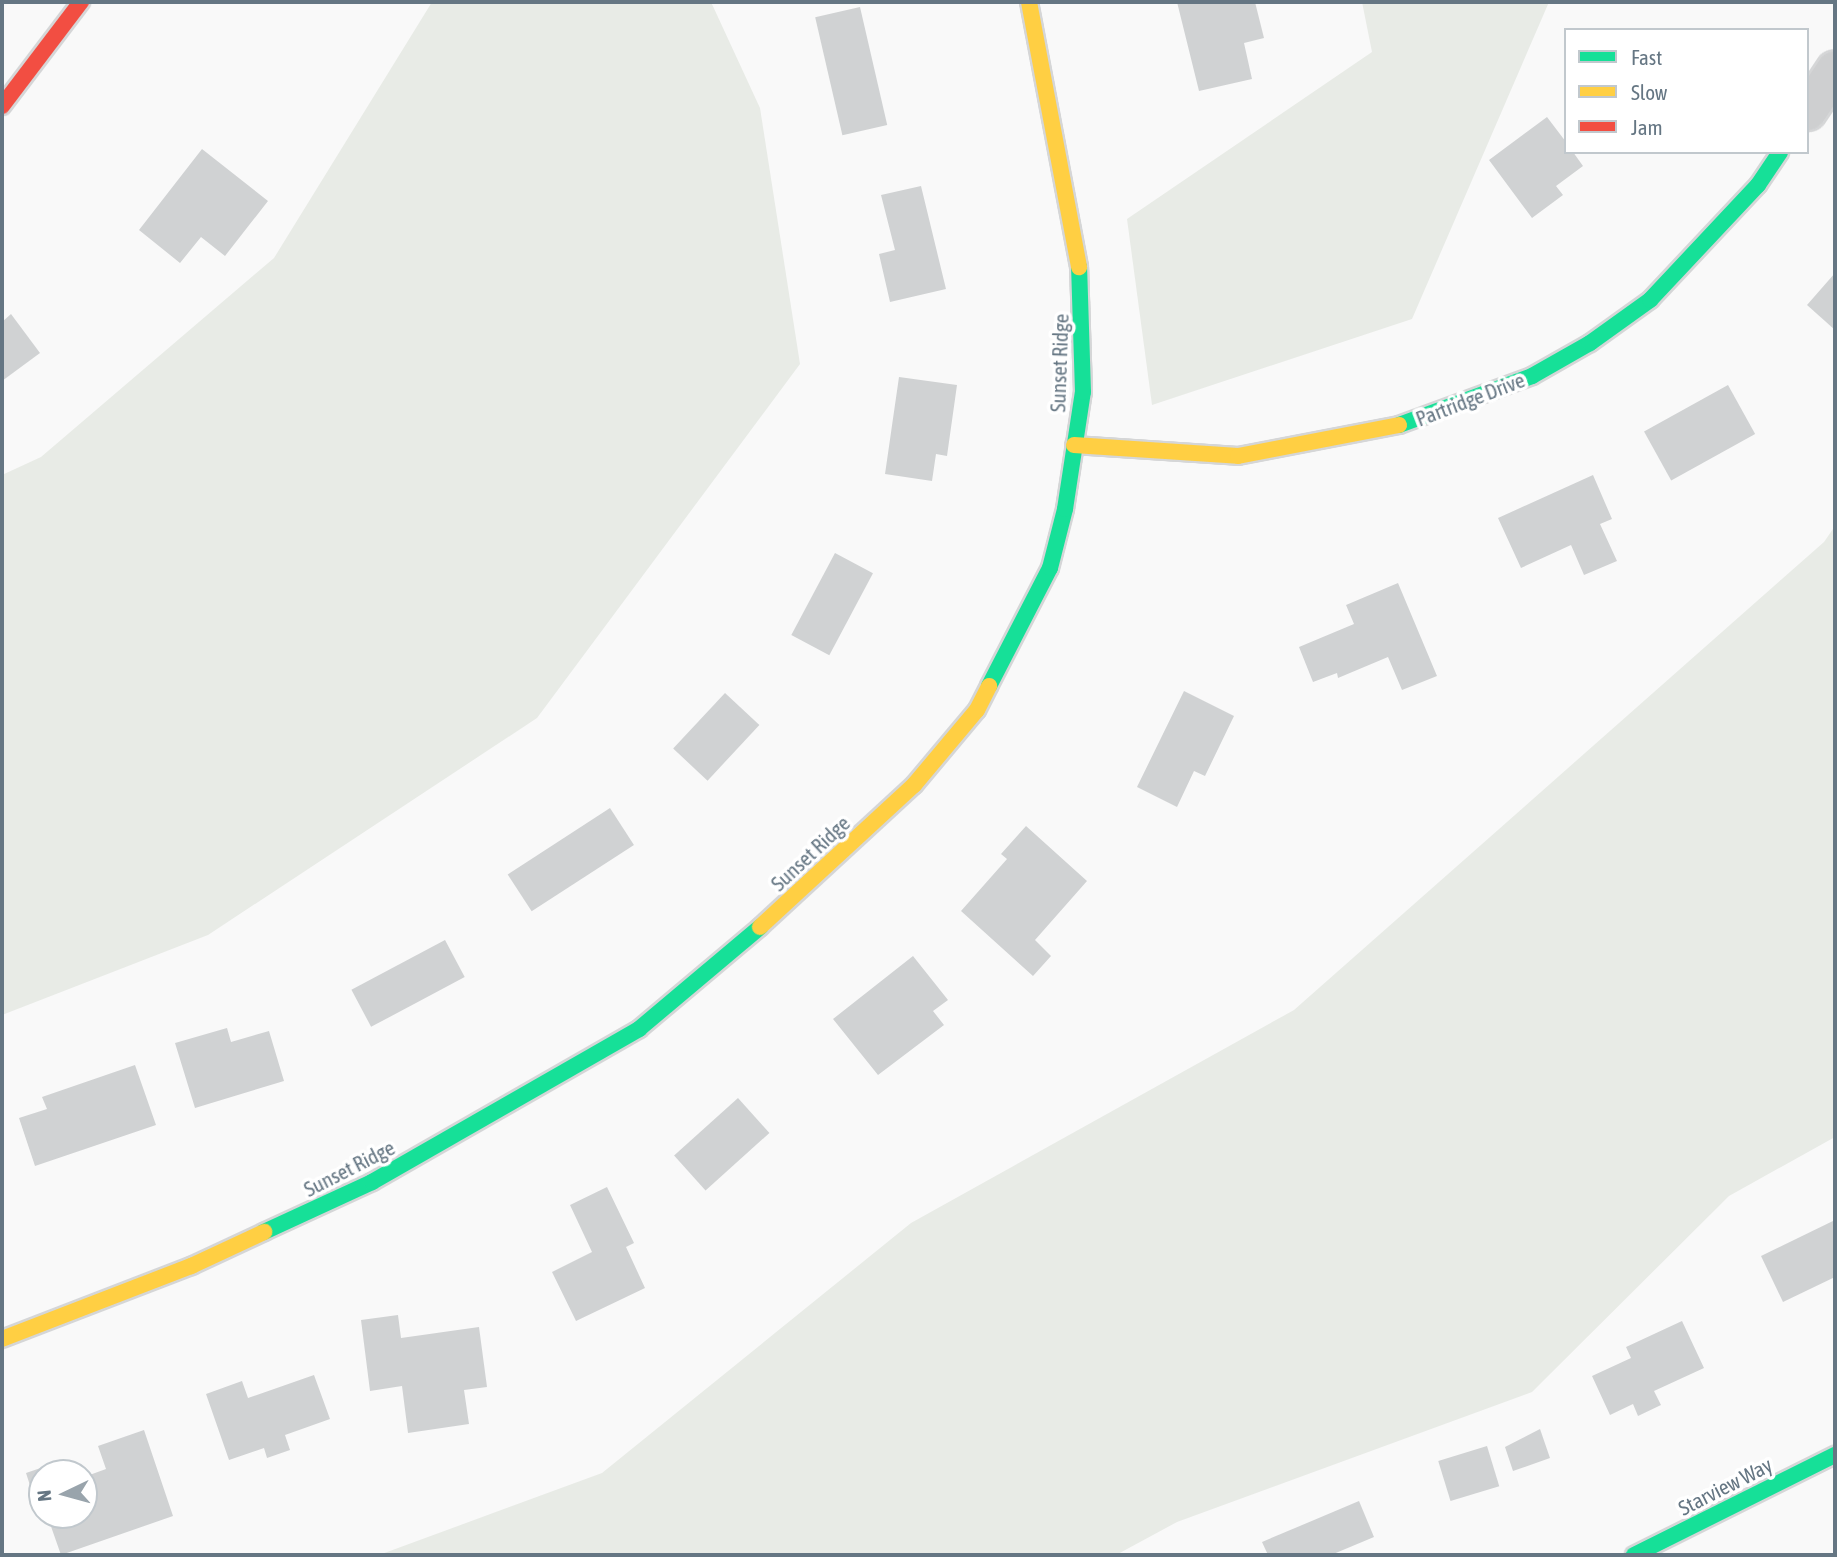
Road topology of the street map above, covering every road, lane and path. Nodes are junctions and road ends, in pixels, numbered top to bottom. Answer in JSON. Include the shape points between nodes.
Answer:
{"nodes":[{"id":1,"x":81,"y":2,"type":"edge"},
{"id":2,"x":1028,"y":2,"type":"edge"},
{"id":3,"x":1835,"y":69,"type":"edge"},
{"id":4,"x":2,"y":106,"type":"edge"},
{"id":5,"x":1809,"y":108,"type":"edge"},
{"id":6,"x":1779,"y":154,"type":"edge"},
{"id":7,"x":1074,"y":445,"type":"junction"},
{"id":8,"x":2,"y":1339,"type":"edge"},
{"id":9,"x":1835,"y":1455,"type":"edge"},
{"id":10,"x":1634,"y":1555,"type":"edge"}],
"edges":[{"from":1,"to":4,"type":"street"},
{"from":2,"to":7,"type":"street","name":"Sunset Ridge","via":[[1081,276],[1083,392]]},
{"from":3,"to":5,"type":"street"},
{"from":6,"to":7,"type":"street","name":"Partridge Drive","via":[[1758,185],[1650,300],[1590,343],[1532,376],[1398,425],[1238,456]]},
{"from":7,"to":8,"type":"street","name":"Sunset Ridge","via":[[1050,568],[977,710],[914,785],[798,894],[639,1029],[372,1182],[191,1266]]},
{"from":9,"to":10,"type":"street","name":"Starview Way"}]}
